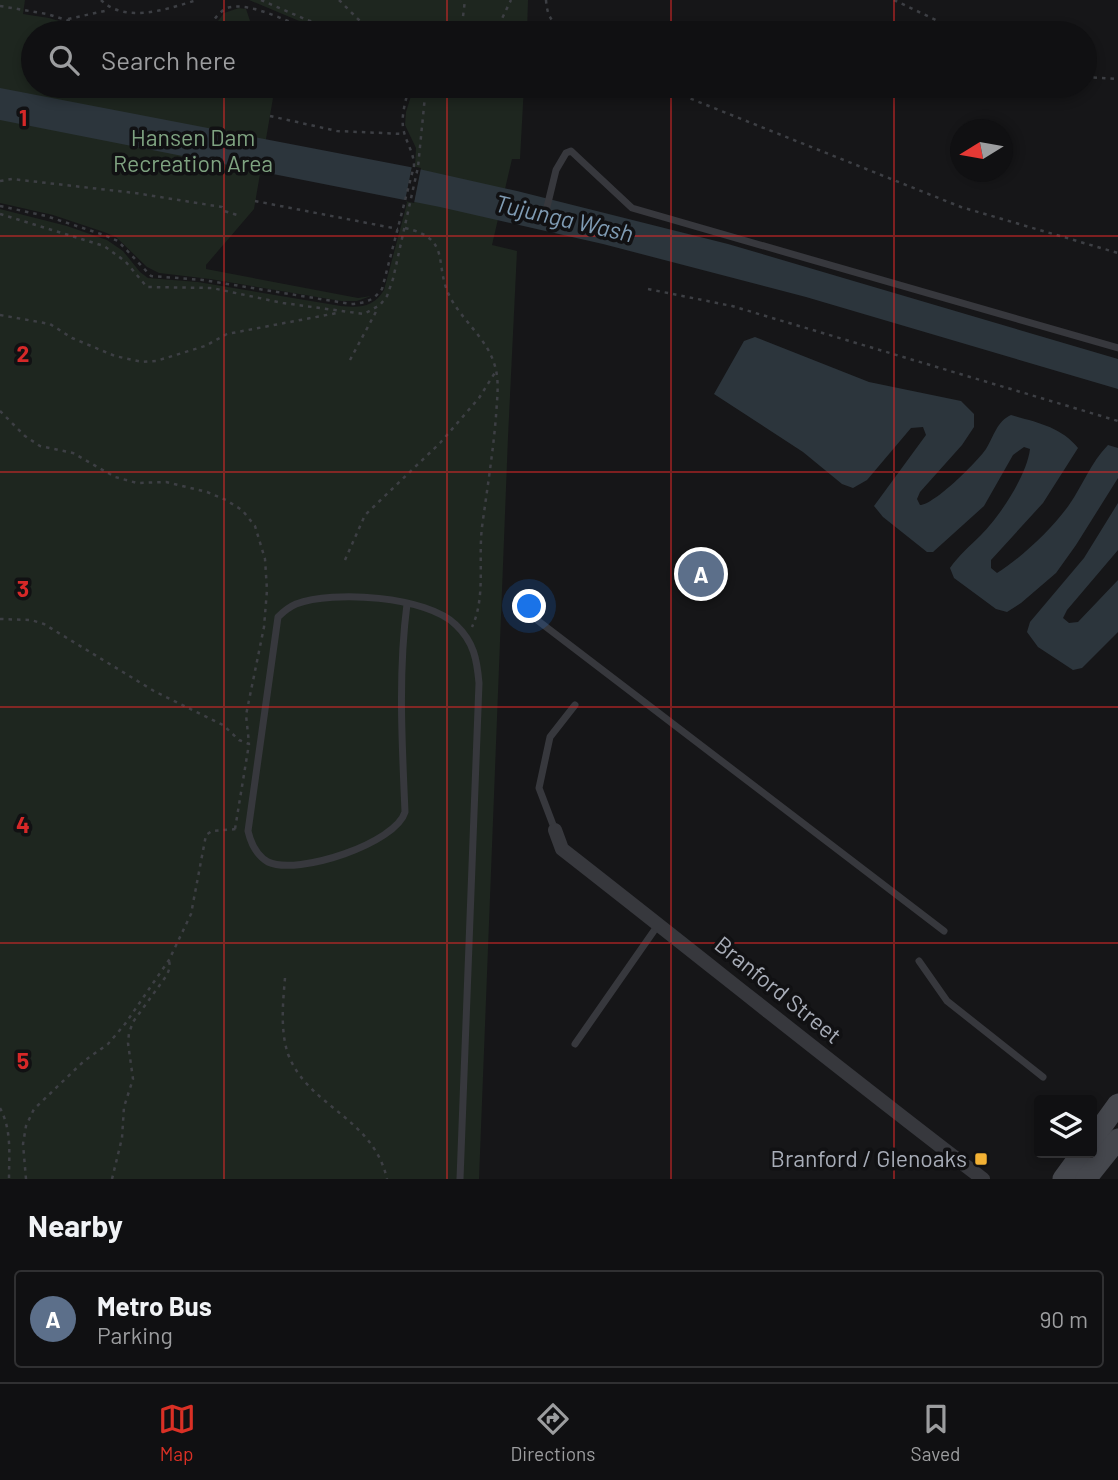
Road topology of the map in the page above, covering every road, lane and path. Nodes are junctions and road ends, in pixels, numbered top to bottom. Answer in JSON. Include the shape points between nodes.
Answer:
{"nodes":[{"id":1,"x":101,"y":0,"type":"edge"},
{"id":2,"x":197,"y":0,"type":"edge"},
{"id":3,"x":261,"y":0,"type":"edge"},
{"id":4,"x":339,"y":0,"type":"edge"},
{"id":5,"x":465,"y":0,"type":"edge"},
{"id":6,"x":510,"y":0,"type":"edge"},
{"id":7,"x":546,"y":0,"type":"edge"},
{"id":8,"x":894,"y":0,"type":"edge"},
{"id":9,"x":0,"y":6,"type":"edge"},
{"id":10,"x":110,"y":10,"type":"junction"},
{"id":11,"x":68,"y":19,"type":"junction"},
{"id":12,"x":74,"y":21,"type":"edge"},
{"id":13,"x":214,"y":21,"type":"edge"},
{"id":14,"x":285,"y":21,"type":"edge"},
{"id":15,"x":311,"y":21,"type":"edge"},
{"id":16,"x":360,"y":21,"type":"edge"},
{"id":17,"x":462,"y":21,"type":"edge"},
{"id":18,"x":500,"y":21,"type":"edge"},
{"id":19,"x":552,"y":21,"type":"edge"},
{"id":20,"x":938,"y":21,"type":"edge"},
{"id":21,"x":1097,"y":78,"type":"edge"},
{"id":22,"x":1118,"y":79,"type":"edge"},
{"id":23,"x":407,"y":98,"type":"edge"},
{"id":24,"x":425,"y":98,"type":"edge"},
{"id":25,"x":689,"y":98,"type":"edge"},
{"id":26,"x":270,"y":116,"type":"dead end"},
{"id":27,"x":404,"y":134,"type":"junction"},
{"id":28,"x":416,"y":166,"type":"junction"},
{"id":29,"x":0,"y":181,"type":"edge"},
{"id":30,"x":255,"y":201,"type":"dead end"},
{"id":31,"x":408,"y":202,"type":"junction"},
{"id":32,"x":0,"y":206,"type":"edge"},
{"id":33,"x":546,"y":211,"type":"dead end"},
{"id":34,"x":0,"y":214,"type":"edge"},
{"id":35,"x":237,"y":215,"type":"dead end"},
{"id":36,"x":405,"y":228,"type":"junction"},
{"id":37,"x":398,"y":229,"type":"junction"},
{"id":38,"x":1118,"y":253,"type":"edge"},
{"id":39,"x":648,"y":289,"type":"dead end"},
{"id":40,"x":380,"y":305,"type":"junction"},
{"id":41,"x":340,"y":312,"type":"junction"},
{"id":42,"x":0,"y":315,"type":"edge"},
{"id":43,"x":1118,"y":348,"type":"edge"},
{"id":44,"x":350,"y":360,"type":"dead end"},
{"id":45,"x":496,"y":371,"type":"junction"},
{"id":46,"x":0,"y":411,"type":"edge"},
{"id":47,"x":1118,"y":421,"type":"edge"},
{"id":48,"x":345,"y":560,"type":"dead end"},
{"id":49,"x":407,"y":604,"type":"junction"},
{"id":50,"x":520,"y":607,"type":"dead end"},
{"id":51,"x":0,"y":619,"type":"edge"},
{"id":52,"x":467,"y":638,"type":"junction"},
{"id":53,"x":575,"y":705,"type":"dead end"},
{"id":54,"x":249,"y":744,"type":"junction"},
{"id":55,"x":235,"y":829,"type":"junction"},
{"id":56,"x":555,"y":830,"type":"joint"},
{"id":57,"x":248,"y":831,"type":"junction"},
{"id":58,"x":659,"y":924,"type":"junction"},
{"id":59,"x":944,"y":931,"type":"dead end"},
{"id":60,"x":169,"y":960,"type":"junction"},
{"id":61,"x":919,"y":961,"type":"dead end"},
{"id":62,"x":285,"y":978,"type":"dead end"},
{"id":63,"x":575,"y":1044,"type":"dead end"},
{"id":64,"x":1043,"y":1077,"type":"dead end"},
{"id":65,"x":1118,"y":1104,"type":"edge"},
{"id":66,"x":0,"y":1108,"type":"edge"},
{"id":67,"x":1097,"y":1133,"type":"edge"},
{"id":68,"x":1118,"y":1139,"type":"edge"},
{"id":69,"x":1078,"y":1158,"type":"edge"},
{"id":70,"x":9,"y":1179,"type":"edge"},
{"id":71,"x":26,"y":1179,"type":"edge"},
{"id":72,"x":113,"y":1179,"type":"edge"},
{"id":73,"x":387,"y":1179,"type":"edge"},
{"id":74,"x":460,"y":1179,"type":"edge"},
{"id":75,"x":983,"y":1179,"type":"edge"},
{"id":76,"x":1063,"y":1179,"type":"edge"},
{"id":77,"x":1086,"y":1179,"type":"edge"}],
"edges":[{"from":1,"to":10,"type":"path"},
{"from":2,"to":10,"type":"path","via":[[166,9]]},
{"from":3,"to":15,"type":"path"},
{"from":4,"to":16,"type":"path"},
{"from":5,"to":17,"type":"path"},
{"from":6,"to":18,"type":"path"},
{"from":7,"to":19,"type":"path"},
{"from":8,"to":20,"type":"path"},
{"from":9,"to":11,"type":"path"},
{"from":10,"to":11,"type":"path"},
{"from":11,"to":12,"type":"path"},
{"from":13,"to":14,"type":"path","via":[[227,8],[241,6]]},
{"from":21,"to":22,"type":"path"},
{"from":23,"to":27,"type":"path"},
{"from":24,"to":28,"type":"path"},
{"from":25,"to":38,"type":"path","via":[[961,207]]},
{"from":26,"to":27,"type":"path","via":[[337,131]]},
{"from":27,"to":28,"type":"path"},
{"from":28,"to":31,"type":"path"},
{"from":29,"to":35,"type":"path","via":[[135,193],[222,207]]},
{"from":30,"to":37,"type":"path"},
{"from":31,"to":36,"type":"path"},
{"from":31,"to":37,"type":"path"},
{"from":32,"to":37,"type":"path","via":[[104,235],[118,242],[151,276],[351,304],[365,303],[382,289]]},
{"from":33,"to":43,"type":"lane","via":[[556,170],[571,151],[632,208]]},
{"from":34,"to":41,"type":"path","via":[[104,246],[147,287],[212,288]]},
{"from":36,"to":40,"type":"path","via":[[394,279]]},
{"from":36,"to":45,"type":"path","via":[[427,234],[439,250],[450,297],[489,351]]},
{"from":39,"to":47,"type":"path","via":[[732,306]]},
{"from":40,"to":41,"type":"path","via":[[364,314]]},
{"from":40,"to":44,"type":"path"},
{"from":41,"to":42,"type":"path","via":[[227,334],[205,346],[142,362],[72,338],[50,324]]},
{"from":45,"to":48,"type":"path","via":[[440,443],[365,515]]},
{"from":45,"to":52,"type":"path","via":[[498,397],[482,527],[480,591]]},
{"from":46,"to":54,"type":"path","via":[[40,446],[73,453],[137,484],[166,482],[208,492],[242,510],[255,526],[265,559],[267,590],[246,715]]},
{"from":49,"to":52,"type":"lane","via":[[441,612]]},
{"from":49,"to":57,"type":"lane","via":[[389,599],[324,599],[296,604],[278,617]]},
{"from":49,"to":57,"type":"lane","via":[[400,714],[402,820],[358,848],[330,859],[286,866],[259,855]]},
{"from":50,"to":59,"type":"lane"},
{"from":51,"to":54,"type":"path","via":[[44,624],[154,691],[223,724]]},
{"from":52,"to":74,"type":"lane","via":[[479,683]]},
{"from":53,"to":56,"type":"lane","via":[[550,737],[539,788]]},
{"from":54,"to":55,"type":"path"},
{"from":55,"to":57,"type":"path"},
{"from":55,"to":60,"type":"path","via":[[206,835],[191,914]]},
{"from":56,"to":58,"type":"street","name":"Branford Street","via":[[562,849]]},
{"from":58,"to":63,"type":"lane"},
{"from":58,"to":75,"type":"street","name":"Branford Street"},
{"from":60,"to":71,"type":"path","via":[[108,1044],[34,1109],[23,1144]]},
{"from":60,"to":72,"type":"path","via":[[167,975],[129,1032],[133,1079]]},
{"from":61,"to":64,"type":"lane","via":[[947,1001]]},
{"from":62,"to":73,"type":"path","via":[[285,1038],[294,1066],[302,1080],[366,1135]]},
{"from":65,"to":67,"type":"main road"},
{"from":66,"to":70,"type":"path","via":[[8,1132]]},
{"from":68,"to":77,"type":"main road"},
{"from":69,"to":76,"type":"main road"}]}
